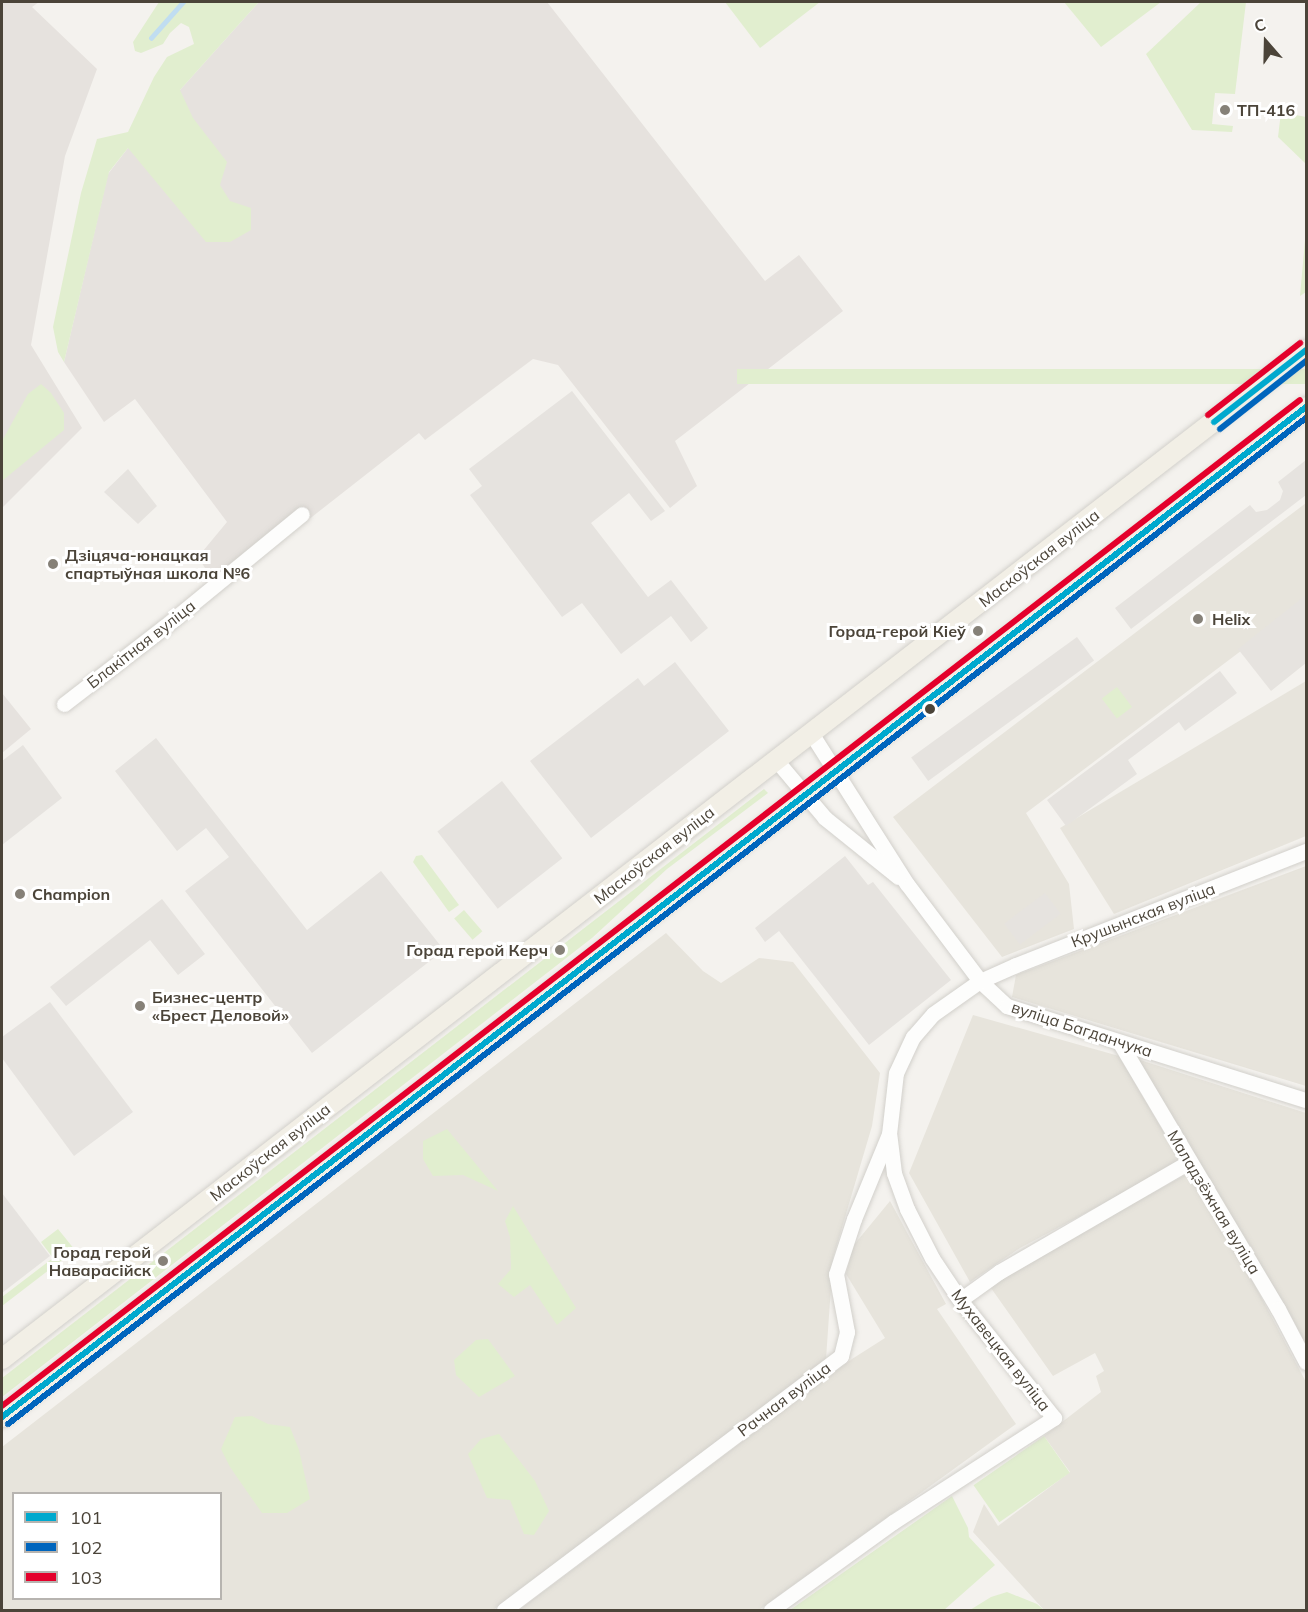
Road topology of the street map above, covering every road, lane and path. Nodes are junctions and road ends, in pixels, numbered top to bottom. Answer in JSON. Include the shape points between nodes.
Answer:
{"nodes":[{"id":1,"x":1306,"y":350,"type":"edge"},
{"id":2,"x":1306,"y":407,"type":"edge"},
{"id":3,"x":302,"y":514,"type":"dead end"},
{"id":4,"x":64,"y":704,"type":"dead end"},
{"id":5,"x":811,"y":733,"type":"junction"},
{"id":6,"x":776,"y":760,"type":"junction"},
{"id":7,"x":835,"y":771,"type":"junction"},
{"id":8,"x":805,"y":795,"type":"junction"},
{"id":9,"x":1306,"y":851,"type":"edge"},
{"id":10,"x":907,"y":884,"type":"junction"},
{"id":11,"x":981,"y":981,"type":"junction"},
{"id":12,"x":1120,"y":1043,"type":"junction"},
{"id":13,"x":1306,"y":1100,"type":"edge"},
{"id":14,"x":889,"y":1134,"type":"junction"},
{"id":15,"x":1189,"y":1162,"type":"junction"},
{"id":16,"x":960,"y":1300,"type":"junction"},
{"id":17,"x":2,"y":1359,"type":"edge"},
{"id":18,"x":1306,"y":1362,"type":"edge"},
{"id":19,"x":2,"y":1417,"type":"edge"},
{"id":20,"x":504,"y":1611,"type":"edge"},
{"id":21,"x":771,"y":1611,"type":"edge"}],
"edges":[{"from":1,"to":5,"type":"main road","name":"Маскоўская вуліца"},
{"from":2,"to":7,"type":"main road"},
{"from":3,"to":4,"type":"street","name":"Блакітная вуліца"},
{"from":5,"to":6,"type":"main road","name":"Маскоўская вуліца"},
{"from":5,"to":7,"type":"street","name":"вуліца Багданчука"},
{"from":6,"to":8,"type":"street","name":"вуліца Багданчука"},
{"from":6,"to":17,"type":"main road","name":"Маскоўская вуліца"},
{"from":7,"to":8,"type":"main road"},
{"from":7,"to":10,"type":"street","name":"вуліца Багданчука"},
{"from":8,"to":10,"type":"street","name":"вуліца Багданчука","via":[[825,818]]},
{"from":8,"to":19,"type":"main road"},
{"from":9,"to":11,"type":"street","name":"Крушынская вуліца"},
{"from":10,"to":11,"type":"street","name":"вуліца Багданчука"},
{"from":11,"to":12,"type":"street","name":"вуліца Багданчука","via":[[1007,1006]]},
{"from":11,"to":14,"type":"street","name":"Рачная вуліца","via":[[933,1014],[913,1037],[896,1073]]},
{"from":12,"to":13,"type":"street","name":"вуліца Багданчука"},
{"from":12,"to":15,"type":"street","name":"Маладзёжная вуліца"},
{"from":14,"to":16,"type":"street","name":"Мухавецкая вуліца","via":[[894,1173],[907,1209],[932,1258]]},
{"from":14,"to":20,"type":"street","name":"Рачная вуліца","via":[[836,1274],[847,1332],[841,1356]]},
{"from":15,"to":16,"type":"street","via":[[999,1272]]},
{"from":15,"to":18,"type":"street","name":"Маладзёжная вуліца"},
{"from":16,"to":21,"type":"street","name":"Мухавецкая вуліца","via":[[1054,1418],[893,1521]]}]}
